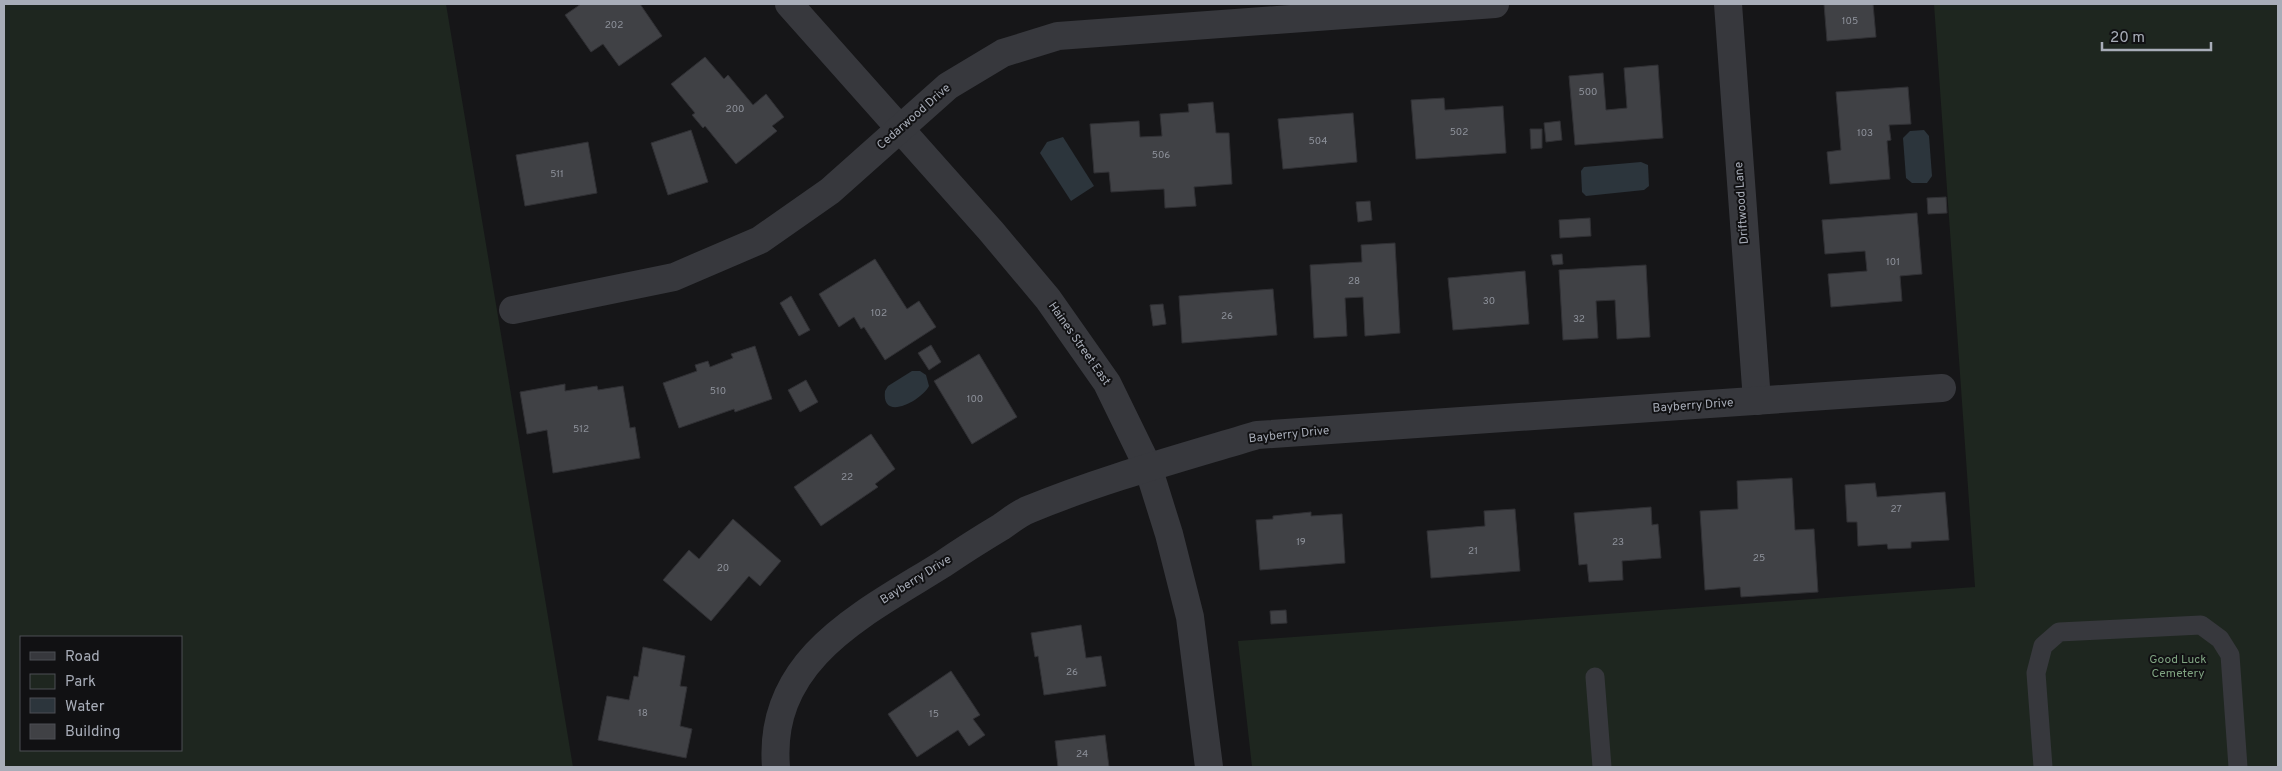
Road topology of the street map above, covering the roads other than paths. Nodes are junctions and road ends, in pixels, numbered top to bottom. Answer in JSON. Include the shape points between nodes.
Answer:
{"nodes":[{"id":1,"x":788,"y":4,"type":"edge"},
{"id":2,"x":1495,"y":4,"type":"edge"},
{"id":3,"x":1728,"y":4,"type":"edge"},
{"id":4,"x":900,"y":130,"type":"junction"},
{"id":5,"x":513,"y":310,"type":"dead end"},
{"id":6,"x":1942,"y":388,"type":"dead end"},
{"id":7,"x":1757,"y":401,"type":"junction"},
{"id":8,"x":1148,"y":467,"type":"junction"},
{"id":9,"x":1595,"y":677,"type":"dead end"},
{"id":10,"x":776,"y":767,"type":"edge"},
{"id":11,"x":1209,"y":767,"type":"edge"},
{"id":12,"x":1602,"y":767,"type":"edge"},
{"id":13,"x":2043,"y":767,"type":"edge"},
{"id":14,"x":2238,"y":767,"type":"edge"}],
"edges":[{"from":1,"to":4,"type":"street","name":"Haines Street East"},
{"from":2,"to":4,"type":"street","name":"Cedarwood Drive","via":[[1058,36],[1003,54],[948,86]]},
{"from":3,"to":7,"type":"street","name":"Driftwood Lane"},
{"from":4,"to":5,"type":"street","name":"Cedarwood Drive","via":[[830,191],[760,240],[674,277]]},
{"from":4,"to":8,"type":"street","name":"Haines Street East","via":[[1048,300],[1107,383]]},
{"from":6,"to":7,"type":"street","name":"Bayberry Drive"},
{"from":7,"to":8,"type":"street","name":"Bayberry Drive","via":[[1257,435]]},
{"from":8,"to":10,"type":"street","name":"Bayberry Drive","via":[[1028,510],[849,623],[815,654],[794,680],[783,708],[775,751]]},
{"from":8,"to":11,"type":"street","name":"Haines Street East","via":[[1190,616]]},
{"from":9,"to":12,"type":"lane"},
{"from":13,"to":14,"type":"lane","via":[[2036,674],[2043,646],[2059,632],[2202,625],[2220,639],[2230,654]]}]}
